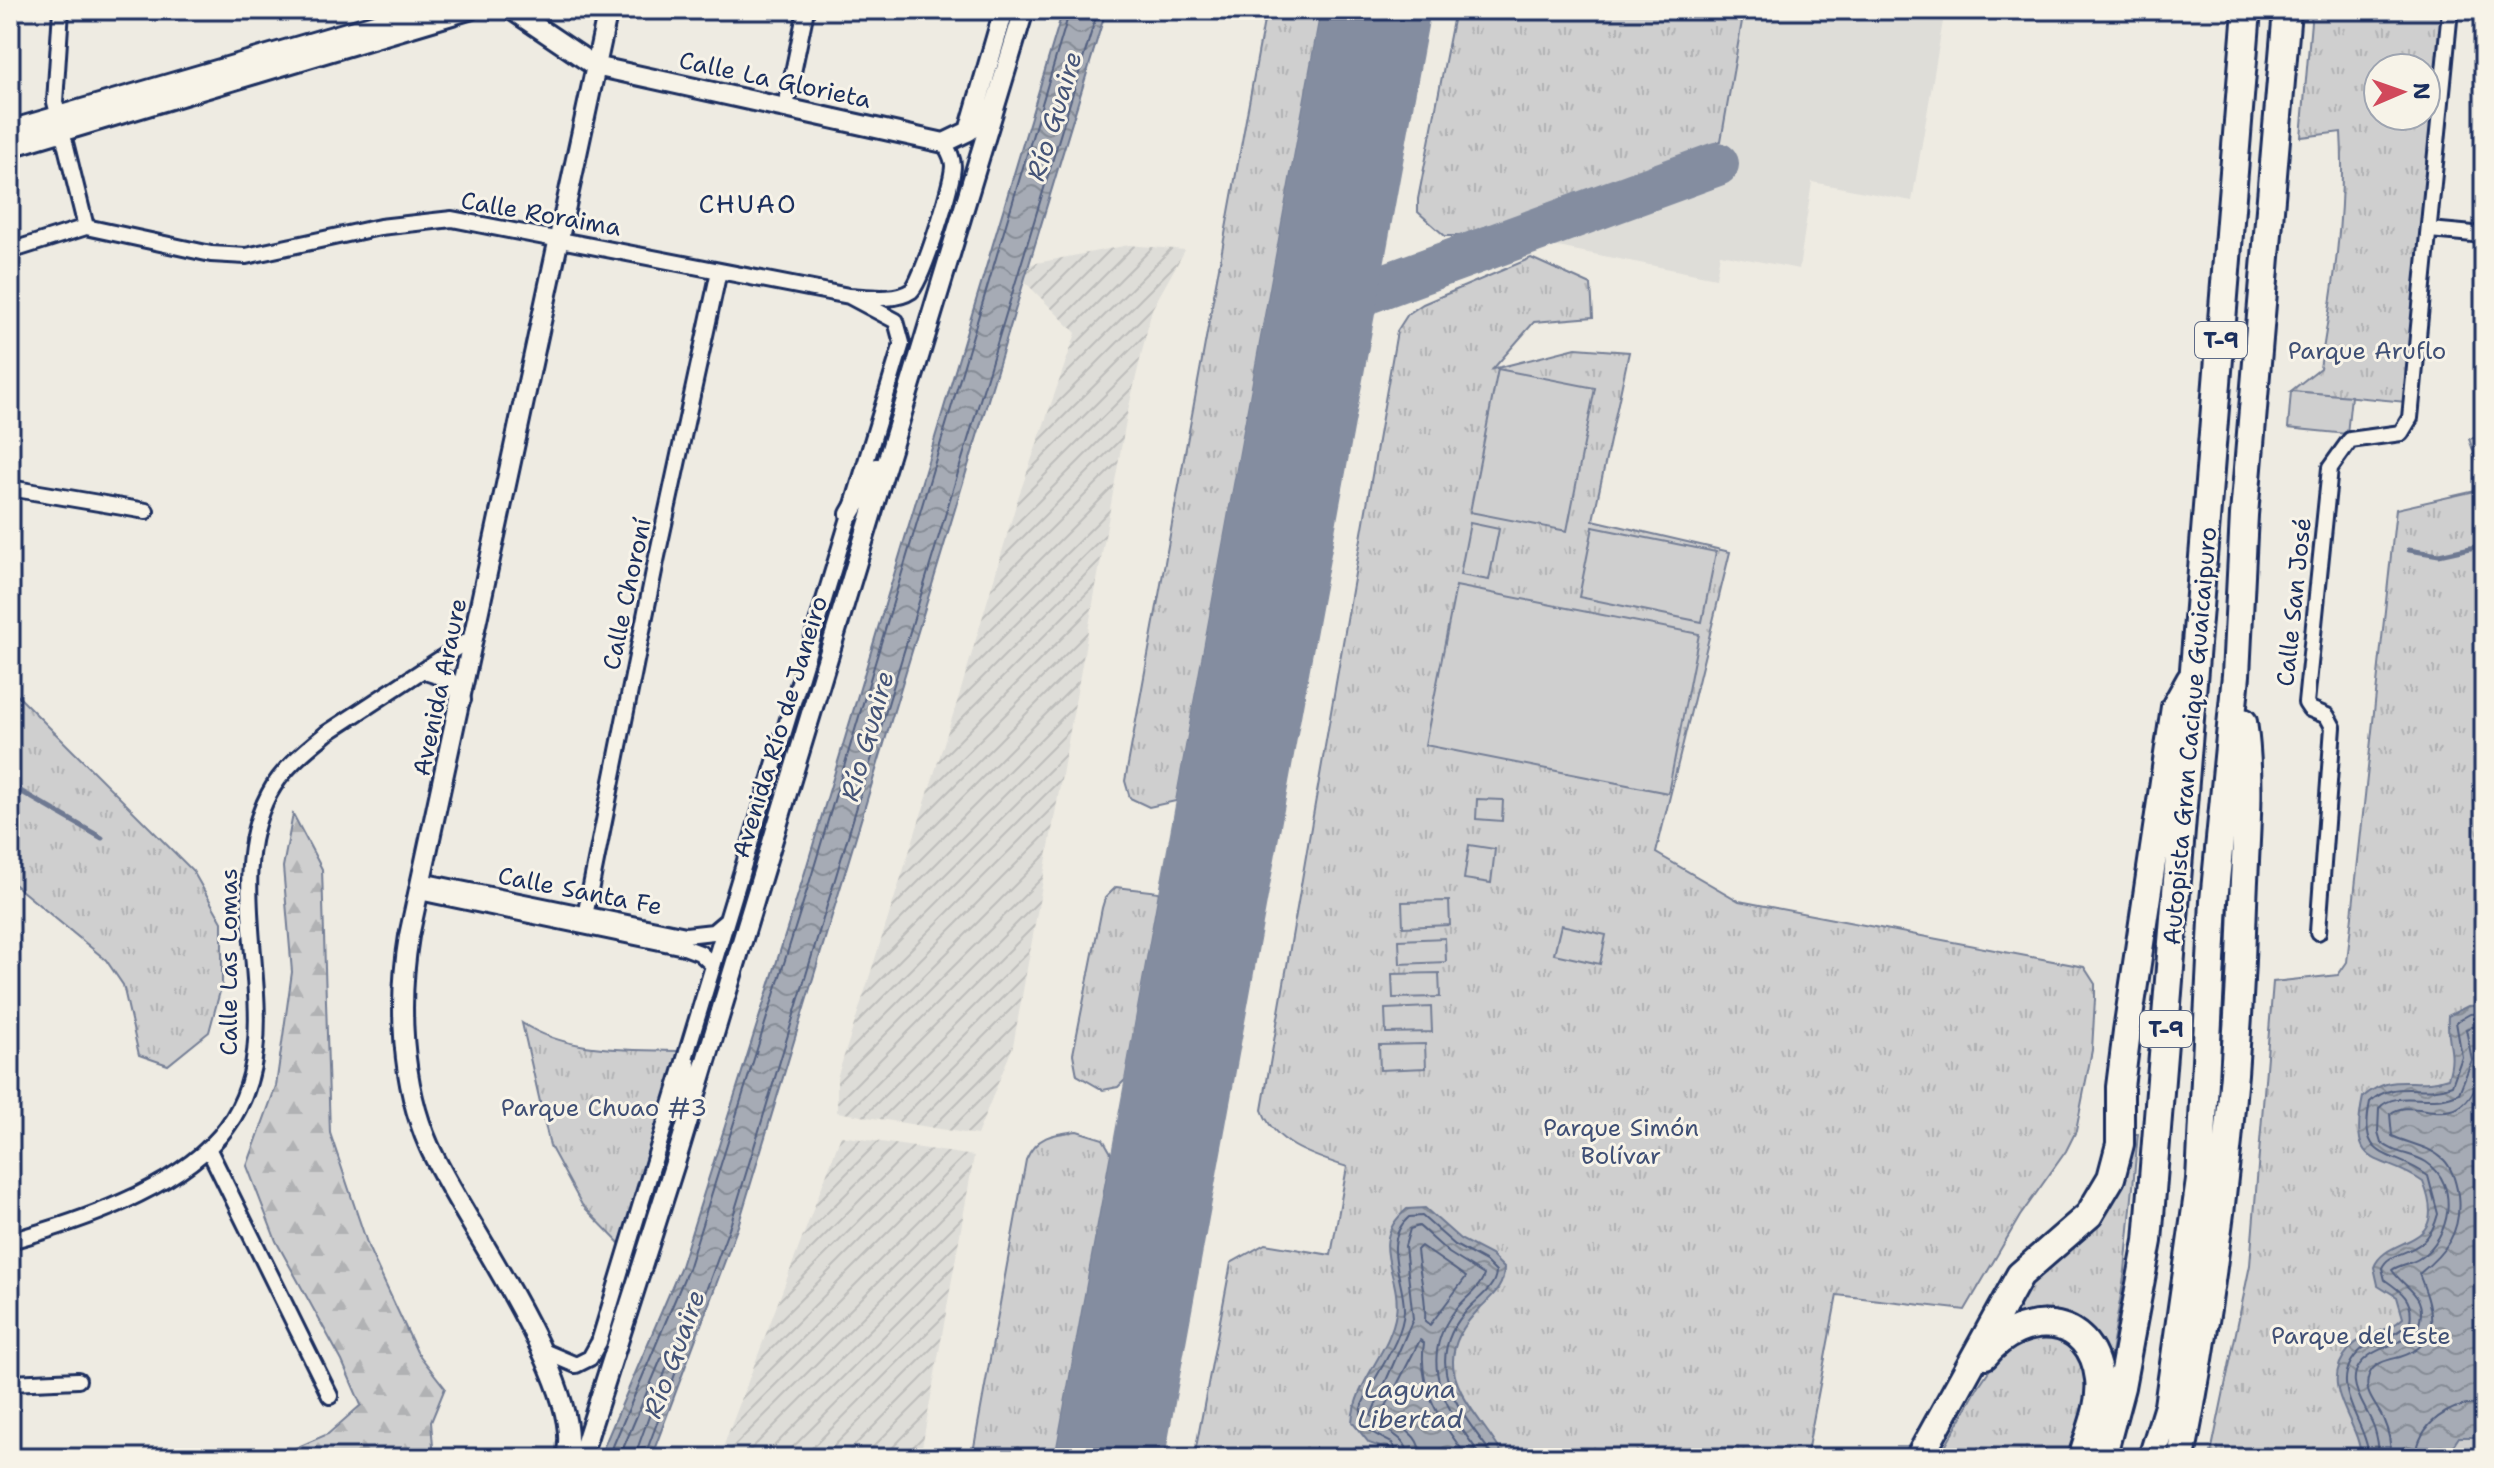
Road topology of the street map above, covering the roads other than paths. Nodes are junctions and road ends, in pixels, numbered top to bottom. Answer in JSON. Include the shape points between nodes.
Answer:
{"nodes":[{"id":1,"x":61,"y":10,"type":"edge"},
{"id":2,"x":423,"y":10,"type":"edge"},
{"id":3,"x":469,"y":10,"type":"edge"},
{"id":4,"x":512,"y":10,"type":"edge"},
{"id":5,"x":608,"y":10,"type":"edge"},
{"id":6,"x":806,"y":10,"type":"edge"},
{"id":7,"x":1004,"y":10,"type":"edge"},
{"id":8,"x":1024,"y":10,"type":"edge"},
{"id":9,"x":2247,"y":10,"type":"edge"},
{"id":10,"x":2287,"y":10,"type":"edge"},
{"id":11,"x":2450,"y":10,"type":"edge"},
{"id":12,"x":595,"y":66,"type":"junction"},
{"id":13,"x":786,"y":106,"type":"junction"},
{"id":14,"x":61,"y":123,"type":"junction"},
{"id":15,"x":10,"y":130,"type":"edge"},
{"id":16,"x":944,"y":143,"type":"junction"},
{"id":17,"x":10,"y":147,"type":"edge"},
{"id":18,"x":86,"y":227,"type":"junction"},
{"id":19,"x":2430,"y":230,"type":"junction"},
{"id":20,"x":2484,"y":235,"type":"edge"},
{"id":21,"x":559,"y":238,"type":"junction"},
{"id":22,"x":10,"y":251,"type":"edge"},
{"id":23,"x":719,"y":271,"type":"junction"},
{"id":24,"x":849,"y":296,"type":"junction"},
{"id":25,"x":892,"y":441,"type":"junction"},
{"id":26,"x":10,"y":488,"type":"edge"},
{"id":27,"x":146,"y":511,"type":"dead end"},
{"id":28,"x":850,"y":514,"type":"junction"},
{"id":29,"x":475,"y":636,"type":"junction"},
{"id":30,"x":2196,"y":670,"type":"junction"},
{"id":31,"x":425,"y":672,"type":"junction"},
{"id":32,"x":2236,"y":675,"type":"junction"},
{"id":33,"x":463,"y":700,"type":"junction"},
{"id":34,"x":420,"y":887,"type":"junction"},
{"id":35,"x":584,"y":921,"type":"junction"},
{"id":36,"x":726,"y":921,"type":"junction"},
{"id":37,"x":2318,"y":932,"type":"dead end"},
{"id":38,"x":713,"y":965,"type":"junction"},
{"id":39,"x":686,"y":1064,"type":"junction"},
{"id":40,"x":208,"y":1148,"type":"junction"},
{"id":41,"x":675,"y":1163,"type":"junction"},
{"id":42,"x":10,"y":1241,"type":"edge"},
{"id":43,"x":543,"y":1351,"type":"junction"},
{"id":44,"x":78,"y":1380,"type":"dead end"},
{"id":45,"x":10,"y":1383,"type":"edge"},
{"id":46,"x":330,"y":1396,"type":"dead end"},
{"id":47,"x":565,"y":1458,"type":"edge"},
{"id":48,"x":581,"y":1458,"type":"edge"},
{"id":49,"x":1919,"y":1458,"type":"edge"},
{"id":50,"x":1927,"y":1458,"type":"edge"},
{"id":51,"x":2082,"y":1458,"type":"edge"},
{"id":52,"x":2102,"y":1458,"type":"edge"},
{"id":53,"x":2152,"y":1458,"type":"edge"},
{"id":54,"x":2181,"y":1458,"type":"edge"}],
"edges":[{"from":1,"to":14,"type":"street","via":[[55,102]]},
{"from":2,"to":14,"type":"street"},
{"from":3,"to":14,"type":"street"},
{"from":4,"to":12,"type":"street"},
{"from":5,"to":12,"type":"street","name":"Avenida Araure"},
{"from":6,"to":13,"type":"street"},
{"from":7,"to":16,"type":"street","via":[[969,131]]},
{"from":8,"to":25,"type":"street","name":"Avenida Río de Janeiro"},
{"from":9,"to":30,"type":"highway","name":"Autopista Gran Cacique Guaicaipuro","number":"T-9"},
{"from":10,"to":32,"type":"highway","name":"Autopista Gran Cacique Guaicaipuro","number":"T-9","via":[[2244,515]]},
{"from":11,"to":19,"type":"street"},
{"from":12,"to":13,"type":"street","name":"Calle La Glorieta"},
{"from":12,"to":21,"type":"street","name":"Avenida Araure"},
{"from":13,"to":16,"type":"street","name":"Calle La Glorieta"},
{"from":14,"to":15,"type":"street"},
{"from":14,"to":17,"type":"street"},
{"from":14,"to":18,"type":"street"},
{"from":16,"to":24,"type":"street","name":"Calle Roraima","via":[[951,156],[951,176],[919,282],[901,295]]},
{"from":18,"to":21,"type":"street","name":"Calle Roraima","via":[[237,255],[439,219]]},
{"from":18,"to":22,"type":"street","name":"Calle Roraima"},
{"from":19,"to":20,"type":"street"},
{"from":19,"to":37,"type":"street","name":"Calle San José","via":[[2407,427],[2392,436],[2350,440],[2330,468],[2306,703],[2327,716],[2333,727]]},
{"from":21,"to":23,"type":"street","name":"Calle Roraima"},
{"from":21,"to":29,"type":"street","name":"Avenida Araure"},
{"from":23,"to":24,"type":"street","name":"Calle Roraima"},
{"from":23,"to":35,"type":"street","name":"Calle Choroní"},
{"from":24,"to":28,"type":"street","name":"Avenida Río de Janeiro","via":[[896,321],[902,343]]},
{"from":25,"to":28,"type":"street"},
{"from":25,"to":41,"type":"street","name":"Avenida Río de Janeiro"},
{"from":26,"to":27,"type":"street"},
{"from":28,"to":36,"type":"street","name":"Avenida Río de Janeiro"},
{"from":29,"to":31,"type":"street","name":"Calle Las Lomas"},
{"from":29,"to":33,"type":"street","name":"Avenida Araure"},
{"from":30,"to":49,"type":"highway","via":[[2175,707],[2127,1031],[2120,1144],[2111,1178],[2089,1215],[2020,1275]]},
{"from":30,"to":52,"type":"highway","name":"Autopista Gran Cacique Guaicaipuro","number":"T-9","via":[[2148,1241]]},
{"from":31,"to":33,"type":"street","via":[[450,680]]},
{"from":31,"to":40,"type":"street","name":"Calle Las Lomas","via":[[327,733],[270,793],[253,836],[249,869],[256,1016],[250,1071],[233,1117]]},
{"from":32,"to":53,"type":"highway","name":"Autopista Gran Cacique Guaicaipuro","number":"T-9","via":[[2214,901],[2200,1180],[2168,1406]]},
{"from":32,"to":54,"type":"highway","via":[[2246,743],[2239,1032],[2211,1294]]},
{"from":33,"to":34,"type":"street","name":"Avenida Araure"},
{"from":34,"to":35,"type":"street","name":"Calle Santa Fe"},
{"from":34,"to":43,"type":"street","name":"Avenida Araure","via":[[404,967],[403,1001],[417,1110],[428,1145]]},
{"from":35,"to":36,"type":"street","name":"Calle Santa Fe","via":[[686,935],[713,932]]},
{"from":35,"to":38,"type":"street","name":"Calle Santa Fe","via":[[684,947]]},
{"from":36,"to":38,"type":"street","name":"Avenida Río de Janeiro"},
{"from":38,"to":39,"type":"street","name":"Avenida Río de Janeiro"},
{"from":39,"to":41,"type":"street"},
{"from":39,"to":43,"type":"street","name":"Avenida Río de Janeiro","via":[[595,1352],[576,1365]]},
{"from":40,"to":42,"type":"street","name":"Calle Las Lomas","via":[[186,1168],[128,1198],[63,1226]]},
{"from":40,"to":46,"type":"street"},
{"from":41,"to":48,"type":"street","name":"Avenida Río de Janeiro"},
{"from":43,"to":47,"type":"street","via":[[567,1416]]},
{"from":44,"to":45,"type":"street"},
{"from":50,"to":51,"type":"highway","via":[[1992,1347],[2008,1332],[2049,1324],[2065,1328],[2088,1348],[2098,1375],[2098,1404]]}]}
